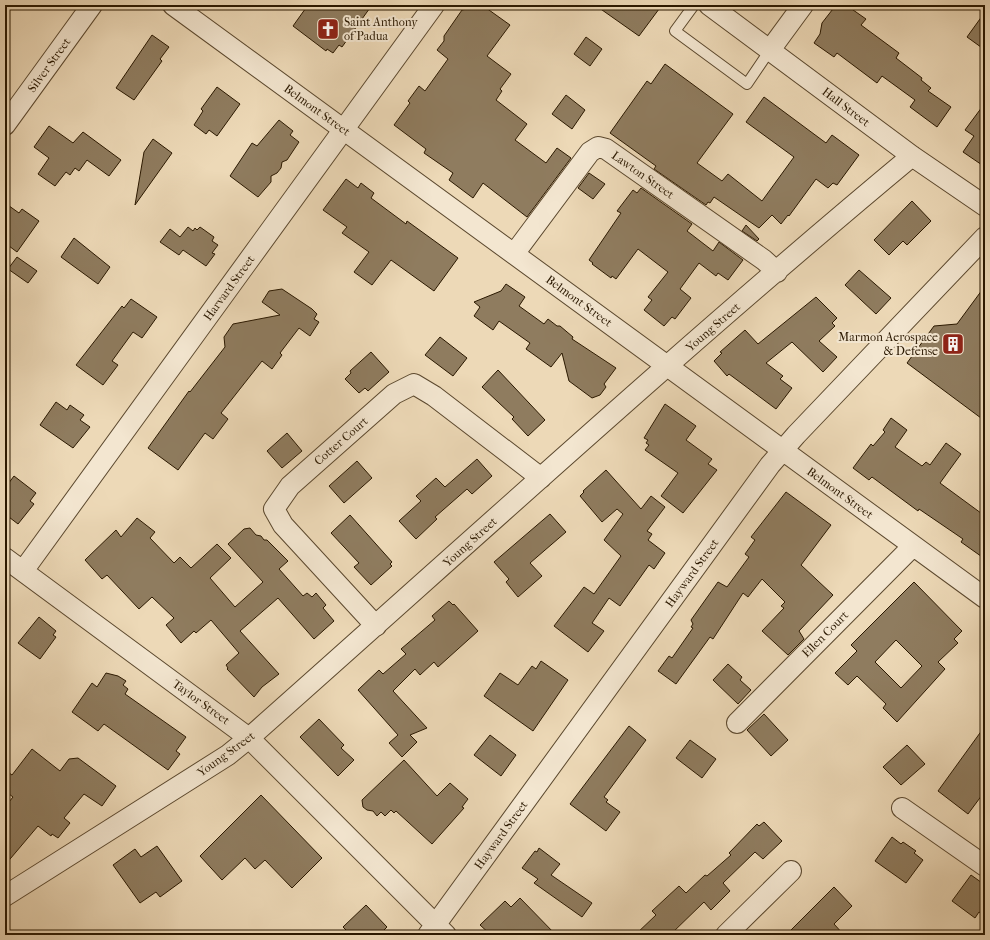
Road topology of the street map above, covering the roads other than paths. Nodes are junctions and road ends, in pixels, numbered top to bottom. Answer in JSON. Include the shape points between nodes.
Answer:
{"nodes":[{"id":1,"x":92,"y":5,"type":"edge"},
{"id":2,"x":173,"y":5,"type":"edge"},
{"id":3,"x":434,"y":5,"type":"edge"},
{"id":4,"x":694,"y":5,"type":"edge"},
{"id":5,"x":709,"y":5,"type":"edge"},
{"id":6,"x":803,"y":5,"type":"edge"},
{"id":7,"x":770,"y":50,"type":"junction"},
{"id":8,"x":5,"y":125,"type":"edge"},
{"id":9,"x":344,"y":130,"type":"junction"},
{"id":10,"x":912,"y":156,"type":"junction"},
{"id":11,"x":985,"y":206,"type":"edge"},
{"id":12,"x":985,"y":237,"type":"edge"},
{"id":13,"x":514,"y":254,"type":"junction"},
{"id":14,"x":777,"y":272,"type":"junction"},
{"id":15,"x":668,"y":366,"type":"junction"},
{"id":16,"x":782,"y":450,"type":"junction"},
{"id":17,"x":541,"y":478,"type":"junction"},
{"id":18,"x":913,"y":546,"type":"junction"},
{"id":19,"x":5,"y":558,"type":"edge"},
{"id":20,"x":23,"y":571,"type":"junction"},
{"id":21,"x":985,"y":598,"type":"edge"},
{"id":22,"x":376,"y":626,"type":"junction"},
{"id":23,"x":737,"y":723,"type":"dead end"},
{"id":24,"x":249,"y":738,"type":"junction"},
{"id":25,"x":902,"y":808,"type":"dead end"},
{"id":26,"x":985,"y":866,"type":"edge"},
{"id":27,"x":791,"y":871,"type":"dead end"},
{"id":28,"x":5,"y":896,"type":"edge"},
{"id":29,"x":437,"y":932,"type":"edge"},
{"id":30,"x":726,"y":935,"type":"edge"}],
"edges":[{"from":1,"to":8,"type":"street","name":"Silver Street"},
{"from":2,"to":9,"type":"street","name":"Belmont Street"},
{"from":3,"to":9,"type":"street","name":"Harvard Street"},
{"from":4,"to":7,"type":"lane","via":[[675,31],[747,84]]},
{"from":5,"to":7,"type":"street","name":"Hall Street"},
{"from":6,"to":7,"type":"street"},
{"from":7,"to":10,"type":"street","name":"Hall Street"},
{"from":9,"to":13,"type":"street","name":"Belmont Street"},
{"from":9,"to":20,"type":"street","name":"Harvard Street"},
{"from":10,"to":11,"type":"street","name":"Hall Street"},
{"from":10,"to":14,"type":"street","name":"Young Street","via":[[826,227]]},
{"from":12,"to":16,"type":"street","name":"Hayward Street"},
{"from":13,"to":14,"type":"street","name":"Lawton Street","via":[[590,152],[598,147],[606,149],[764,260]]},
{"from":13,"to":15,"type":"street","name":"Belmont Street"},
{"from":14,"to":15,"type":"street","name":"Young Street"},
{"from":15,"to":16,"type":"street","name":"Belmont Street"},
{"from":15,"to":17,"type":"street","name":"Young Street"},
{"from":16,"to":18,"type":"street","name":"Belmont Street"},
{"from":16,"to":29,"type":"street","name":"Hayward Street"},
{"from":17,"to":22,"type":"street","name":"Young Street"},
{"from":17,"to":22,"type":"street","name":"Cotter Court","via":[[434,396],[414,384],[394,394],[290,486],[274,509],[283,525]]},
{"from":18,"to":21,"type":"street","name":"Belmont Street"},
{"from":18,"to":23,"type":"street","name":"Ellen Court"},
{"from":19,"to":20,"type":"street","name":"Taylor Street"},
{"from":20,"to":24,"type":"street","name":"Taylor Street"},
{"from":22,"to":24,"type":"street","name":"Young Street"},
{"from":24,"to":28,"type":"street","name":"Young Street","via":[[228,755]]},
{"from":24,"to":29,"type":"street","name":"Taylor Street"},
{"from":25,"to":26,"type":"street"},
{"from":27,"to":30,"type":"street"}]}
